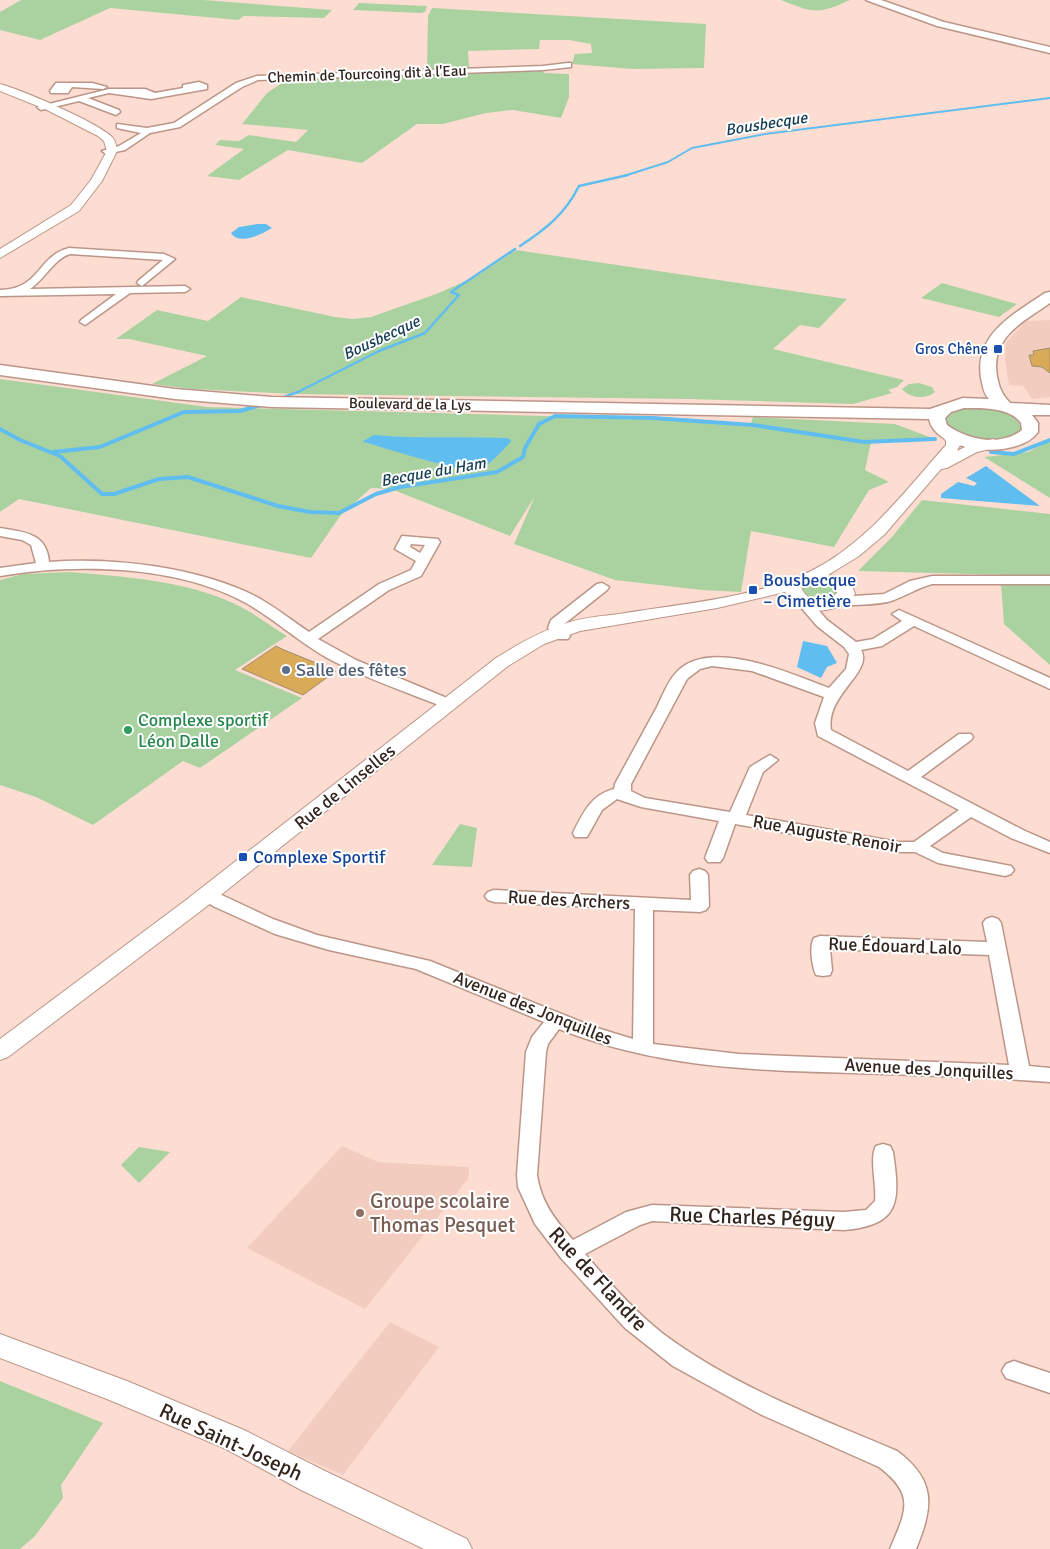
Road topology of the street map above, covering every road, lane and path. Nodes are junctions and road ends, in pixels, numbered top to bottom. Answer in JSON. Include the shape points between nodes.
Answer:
{"nodes":[{"id":1,"x":870,"y":0,"type":"edge"},
{"id":2,"x":1050,"y":50,"type":"edge"},
{"id":3,"x":568,"y":64,"type":"dead end"},
{"id":4,"x":70,"y":85,"type":"dead end"},
{"id":5,"x":0,"y":87,"type":"edge"},
{"id":6,"x":191,"y":89,"type":"dead end"},
{"id":7,"x":109,"y":91,"type":"junction"},
{"id":8,"x":80,"y":98,"type":"junction"},
{"id":9,"x":44,"y":107,"type":"junction"},
{"id":10,"x":116,"y":112,"type":"dead end"},
{"id":11,"x":120,"y":126,"type":"dead end"},
{"id":12,"x":147,"y":131,"type":"junction"},
{"id":13,"x":108,"y":154,"type":"junction"},
{"id":14,"x":0,"y":254,"type":"edge"},
{"id":15,"x":142,"y":283,"type":"dead end"},
{"id":16,"x":186,"y":289,"type":"dead end"},
{"id":17,"x":128,"y":290,"type":"junction"},
{"id":18,"x":17,"y":292,"type":"junction"},
{"id":19,"x":0,"y":293,"type":"edge"},
{"id":20,"x":1050,"y":296,"type":"edge"},
{"id":21,"x":85,"y":322,"type":"dead end"},
{"id":22,"x":988,"y":369,"type":"junction"},
{"id":23,"x":0,"y":370,"type":"edge"},
{"id":24,"x":963,"y":403,"type":"junction"},
{"id":25,"x":1008,"y":408,"type":"junction"},
{"id":26,"x":942,"y":410,"type":"junction"},
{"id":27,"x":1050,"y":410,"type":"edge"},
{"id":28,"x":822,"y":412,"type":"junction"},
{"id":29,"x":1050,"y":417,"type":"edge"},
{"id":30,"x":1031,"y":427,"type":"junction"},
{"id":31,"x":945,"y":432,"type":"junction"},
{"id":32,"x":993,"y":444,"type":"junction"},
{"id":33,"x":928,"y":474,"type":"junction"},
{"id":34,"x":0,"y":532,"type":"edge"},
{"id":35,"x":853,"y":552,"type":"junction"},
{"id":36,"x":424,"y":560,"type":"dead end"},
{"id":37,"x":43,"y":566,"type":"junction"},
{"id":38,"x":0,"y":572,"type":"edge"},
{"id":39,"x":805,"y":580,"type":"junction"},
{"id":40,"x":1050,"y":580,"type":"edge"},
{"id":41,"x":602,"y":588,"type":"dead end"},
{"id":42,"x":840,"y":594,"type":"junction"},
{"id":43,"x":802,"y":601,"type":"junction"},
{"id":44,"x":906,"y":617,"type":"joint"},
{"id":45,"x":834,"y":632,"type":"junction"},
{"id":46,"x":560,"y":634,"type":"junction"},
{"id":47,"x":309,"y":639,"type":"junction"},
{"id":48,"x":852,"y":647,"type":"junction"},
{"id":49,"x":1050,"y":684,"type":"edge"},
{"id":50,"x":833,"y":695,"type":"junction"},
{"id":51,"x":449,"y":704,"type":"junction"},
{"id":52,"x":965,"y":737,"type":"dead end"},
{"id":53,"x":770,"y":760,"type":"dead end"},
{"id":54,"x":909,"y":778,"type":"junction"},
{"id":55,"x":624,"y":794,"type":"junction"},
{"id":56,"x":970,"y":810,"type":"junction"},
{"id":57,"x":732,"y":818,"type":"junction"},
{"id":58,"x":581,"y":833,"type":"dead end"},
{"id":59,"x":1046,"y":840,"type":"edge"},
{"id":60,"x":918,"y":847,"type":"junction"},
{"id":61,"x":714,"y":858,"type":"dead end"},
{"id":62,"x":1005,"y":870,"type":"dead end"},
{"id":63,"x":699,"y":875,"type":"dead end"},
{"id":64,"x":207,"y":895,"type":"junction"},
{"id":65,"x":494,"y":896,"type":"dead end"},
{"id":66,"x":644,"y":903,"type":"junction"},
{"id":67,"x":992,"y":923,"type":"dead end"},
{"id":68,"x":996,"y":949,"type":"junction"},
{"id":69,"x":823,"y":970,"type":"dead end"},
{"id":70,"x":555,"y":1021,"type":"junction"},
{"id":71,"x":643,"y":1049,"type":"junction"},
{"id":72,"x":0,"y":1051,"type":"edge"},
{"id":73,"x":1020,"y":1073,"type":"junction"},
{"id":74,"x":1050,"y":1075,"type":"edge"},
{"id":75,"x":884,"y":1152,"type":"dead end"},
{"id":76,"x":570,"y":1252,"type":"junction"},
{"id":77,"x":0,"y":1346,"type":"edge"},
{"id":78,"x":1014,"y":1371,"type":"dead end"},
{"id":79,"x":1050,"y":1383,"type":"edge"},
{"id":80,"x":456,"y":1549,"type":"edge"},
{"id":81,"x":903,"y":1549,"type":"edge"}],
"edges":[{"from":1,"to":2,"type":"main road","via":[[932,22]]},
{"from":3,"to":12,"type":"street","name":"Chemin de Tourcoing dit à l'Eau","via":[[543,68],[257,78],[239,85],[177,125]]},
{"from":4,"to":7,"type":"street","via":[[97,86]]},
{"from":5,"to":9,"type":"street"},
{"from":6,"to":7,"type":"street","via":[[152,94],[148,91]]},
{"from":7,"to":8,"type":"street"},
{"from":8,"to":9,"type":"street"},
{"from":8,"to":10,"type":"street"},
{"from":9,"to":13,"type":"street","via":[[89,127],[104,143]]},
{"from":11,"to":12,"type":"street","name":"Chemin de Tourcoing dit à l'Eau"},
{"from":12,"to":13,"type":"street"},
{"from":13,"to":14,"type":"street","via":[[94,184],[75,208]]},
{"from":15,"to":18,"type":"street","via":[[170,259],[68,251],[59,254],[38,280]]},
{"from":16,"to":17,"type":"street"},
{"from":17,"to":18,"type":"street"},
{"from":17,"to":21,"type":"street"},
{"from":18,"to":19,"type":"street"},
{"from":20,"to":22,"type":"main road","via":[[1000,334],[989,352]]},
{"from":22,"to":24,"type":"main road","via":[[978,394]]},
{"from":22,"to":25,"type":"main road","via":[[993,396]]},
{"from":23,"to":28,"type":"main road","name":"Boulevard de la Lys","via":[[174,394],[272,402]]},
{"from":24,"to":25,"type":"main road"},
{"from":24,"to":26,"type":"main road","name":"Boulevard de la Lys"},
{"from":25,"to":27,"type":"main road"},
{"from":25,"to":30,"type":"main road","via":[[1026,418]]},
{"from":26,"to":28,"type":"main road","name":"Boulevard de la Lys","via":[[916,415]]},
{"from":26,"to":31,"type":"main road","via":[[936,419]]},
{"from":28,"to":31,"type":"main road","name":"Boulevard de la Lys","via":[[891,418]]},
{"from":29,"to":30,"type":"main road"},
{"from":30,"to":32,"type":"main road","name":"Boulevard de la Lys","via":[[1028,434],[1019,440]]},
{"from":31,"to":32,"type":"main road","name":"Boulevard de la Lys","via":[[969,442]]},
{"from":31,"to":33,"type":"street","name":"Rue de Linselles","via":[[954,441],[953,446]]},
{"from":32,"to":33,"type":"street","name":"Rue de Linselles","via":[[972,448]]},
{"from":33,"to":35,"type":"street","name":"Rue de Linselles","via":[[883,527]]},
{"from":34,"to":37,"type":"street","via":[[38,542],[42,547]]},
{"from":35,"to":39,"type":"street","name":"Rue de Linselles"},
{"from":35,"to":42,"type":"street","name":"Rue de Linselles","via":[[844,567]]},
{"from":36,"to":47,"type":"street","via":[[413,575],[384,587]]},
{"from":37,"to":38,"type":"street"},
{"from":37,"to":47,"type":"street","via":[[146,571],[204,583],[250,600]]},
{"from":39,"to":42,"type":"street","via":[[828,578]]},
{"from":39,"to":43,"type":"street","via":[[792,590]]},
{"from":39,"to":46,"type":"street","name":"Rue de Linselles","via":[[717,603],[606,620]]},
{"from":40,"to":42,"type":"street","via":[[932,580],[915,584],[892,597],[879,599]]},
{"from":41,"to":46,"type":"street","via":[[556,623],[555,628]]},
{"from":42,"to":43,"type":"street","name":"Rue de Linselles","via":[[819,605]]},
{"from":42,"to":45,"type":"street","via":[[827,617]]},
{"from":43,"to":45,"type":"street"},
{"from":43,"to":46,"type":"street","name":"Rue de Linselles","via":[[769,597],[695,613]]},
{"from":44,"to":48,"type":"street","via":[[877,643]]},
{"from":44,"to":49,"type":"street"},
{"from":45,"to":48,"type":"street"},
{"from":46,"to":51,"type":"street","name":"Rue de Linselles","via":[[522,650]]},
{"from":47,"to":51,"type":"street","via":[[345,660]]},
{"from":48,"to":50,"type":"street","via":[[856,658],[853,672]]},
{"from":50,"to":54,"type":"street","via":[[822,723],[824,733]]},
{"from":50,"to":55,"type":"street","via":[[746,664],[720,661],[691,667],[681,676],[623,784]]},
{"from":51,"to":64,"type":"street","name":"Rue de Linselles"},
{"from":52,"to":54,"type":"street"},
{"from":53,"to":57,"type":"street","name":"Rue Auguste Renoir","via":[[756,770]]},
{"from":54,"to":56,"type":"street"},
{"from":55,"to":57,"type":"street","name":"Rue Auguste Renoir","via":[[638,801]]},
{"from":55,"to":58,"type":"street","via":[[598,803]]},
{"from":56,"to":59,"type":"street","via":[[1020,835]]},
{"from":56,"to":60,"type":"street","name":"Rue Auguste Renoir"},
{"from":57,"to":60,"type":"street","name":"Rue Auguste Renoir","via":[[898,847]]},
{"from":57,"to":61,"type":"street","name":"Rue Auguste Renoir"},
{"from":60,"to":62,"type":"street","name":"Rue Auguste Renoir","via":[[938,858]]},
{"from":63,"to":66,"type":"street","name":"Rue des Archers","via":[[700,906]]},
{"from":64,"to":70,"type":"street","name":"Avenue des Jonquilles","via":[[262,922],[302,936],[414,962],[459,977]]},
{"from":64,"to":72,"type":"street","name":"Rue de Linselles"},
{"from":65,"to":66,"type":"street","name":"Rue des Archers"},
{"from":66,"to":71,"type":"street","name":"Rue des Archers"},
{"from":67,"to":68,"type":"street"},
{"from":68,"to":69,"type":"street","name":"Rue Édouard Lalo","via":[[820,942]]},
{"from":68,"to":73,"type":"street"},
{"from":70,"to":71,"type":"street","name":"Avenue des Jonquilles"},
{"from":70,"to":76,"type":"street","name":"Rue de Flandre","via":[[539,1042],[536,1052],[527,1184],[537,1211]]},
{"from":71,"to":73,"type":"street","name":"Avenue des Jonquilles","via":[[714,1060]]},
{"from":73,"to":74,"type":"street","name":"Avenue des Jonquilles"},
{"from":75,"to":76,"type":"street","name":"Rue Charles Péguy","via":[[888,1197],[881,1209],[866,1218],[844,1221],[652,1213],[634,1218]]},
{"from":76,"to":81,"type":"street","name":"Rue de Flandre","via":[[630,1318],[674,1354],[735,1389],[888,1459],[905,1472],[918,1501]]},
{"from":77,"to":80,"type":"street","name":"Rue Saint-Joseph","via":[[234,1439]]},
{"from":78,"to":79,"type":"street"}]}
